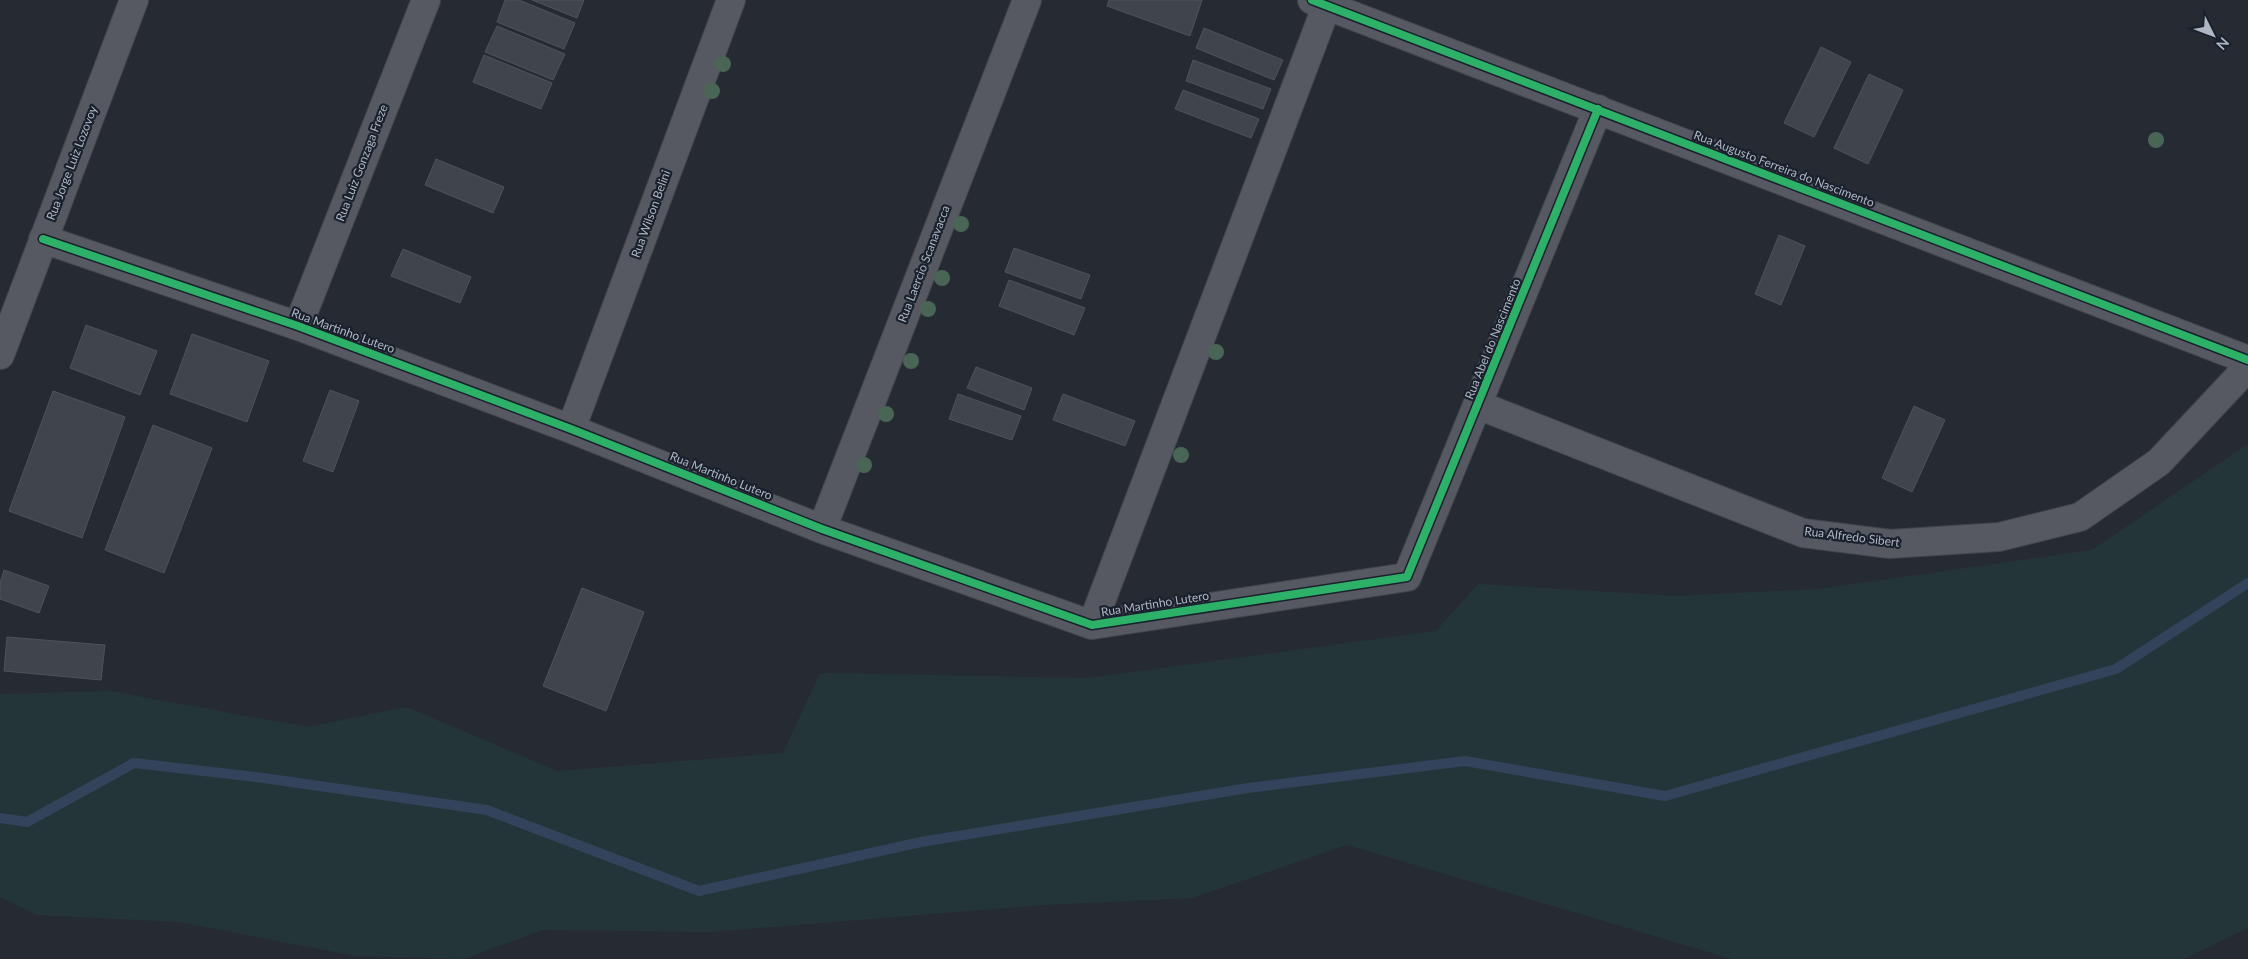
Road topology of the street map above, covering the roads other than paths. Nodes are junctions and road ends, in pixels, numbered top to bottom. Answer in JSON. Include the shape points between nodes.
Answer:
{"nodes":[{"id":1,"x":134,"y":0,"type":"edge"},
{"id":2,"x":426,"y":0,"type":"edge"},
{"id":3,"x":731,"y":0,"type":"edge"},
{"id":4,"x":1027,"y":0,"type":"edge"},
{"id":5,"x":1320,"y":3,"type":"edge"},
{"id":6,"x":1598,"y":109,"type":"junction"},
{"id":7,"x":44,"y":239,"type":"junction"},
{"id":8,"x":298,"y":326,"type":"junction"},
{"id":9,"x":0,"y":355,"type":"edge"},
{"id":10,"x":2248,"y":360,"type":"edge"},
{"id":11,"x":2248,"y":367,"type":"edge"},
{"id":12,"x":1478,"y":405,"type":"junction"},
{"id":13,"x":571,"y":429,"type":"junction"},
{"id":14,"x":822,"y":529,"type":"junction"},
{"id":15,"x":1407,"y":577,"type":"joint"},
{"id":16,"x":1092,"y":624,"type":"junction"}],
"edges":[{"from":1,"to":7,"type":"street","name":"Rua Jorge Luiz Lozovoy"},
{"from":2,"to":8,"type":"street","name":"Rua Luiz Gonzaga Freze"},
{"from":3,"to":13,"type":"street","name":"Rua Wilson Belini"},
{"from":4,"to":14,"type":"street","name":"Rua Laercio Scanavacca"},
{"from":5,"to":6,"type":"street","name":"Rua Augusto Ferreira do Nascimento"},
{"from":5,"to":16,"type":"street"},
{"from":6,"to":10,"type":"street","name":"Rua Augusto Ferreira do Nascimento"},
{"from":6,"to":12,"type":"street","name":"Rua Abel do Nascimento"},
{"from":7,"to":8,"type":"street","name":"Rua Martinho Lutero"},
{"from":7,"to":9,"type":"street","name":"Rua Jorge Luiz Lozovoy"},
{"from":8,"to":13,"type":"street","name":"Rua Martinho Lutero"},
{"from":11,"to":12,"type":"street","name":"Rua Alfredo Sibert","via":[[2159,462],[2080,517],[1998,538],[1890,544],[1803,532]]},
{"from":12,"to":15,"type":"street","name":"Rua Abel do Nascimento"},
{"from":13,"to":14,"type":"street","name":"Rua Martinho Lutero"},
{"from":14,"to":16,"type":"street","name":"Rua Martinho Lutero"},
{"from":15,"to":16,"type":"street","name":"Rua Martinho Lutero"}]}
